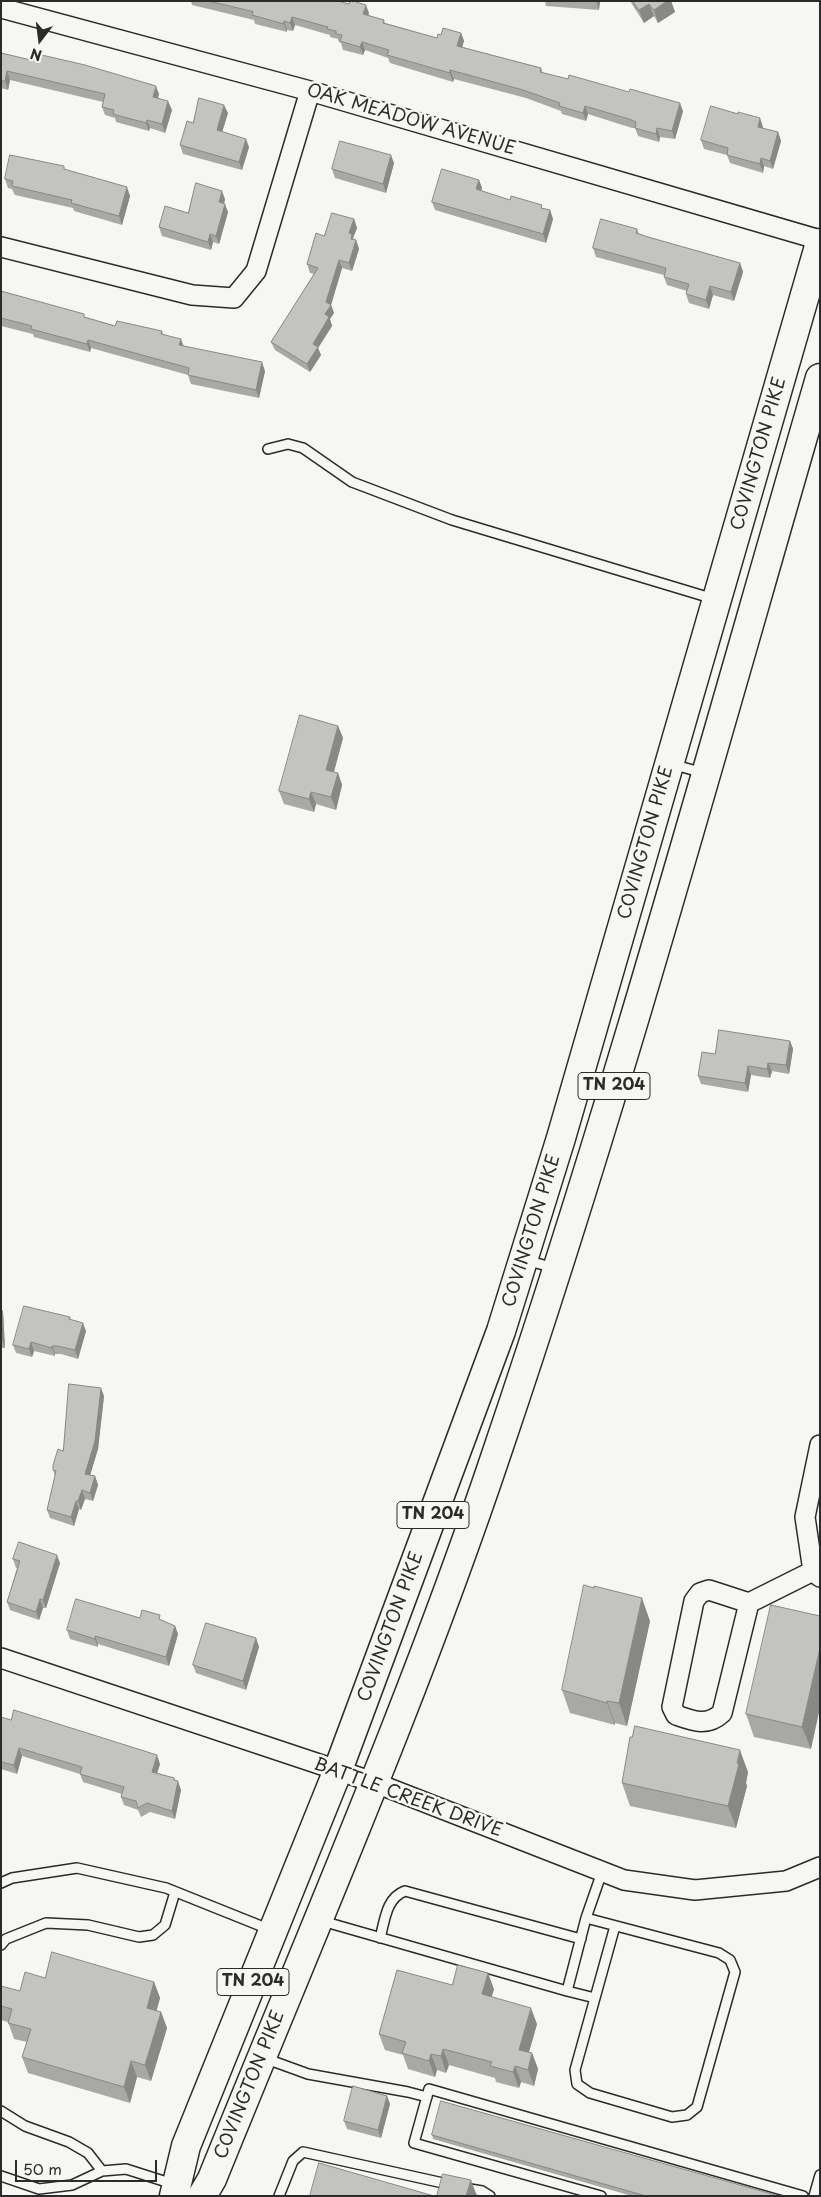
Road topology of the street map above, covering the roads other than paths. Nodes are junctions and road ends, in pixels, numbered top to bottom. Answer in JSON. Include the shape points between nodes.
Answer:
{"nodes":[{"id":1,"x":1,"y":8,"type":"edge"},
{"id":2,"x":310,"y":91,"type":"junction"},
{"id":3,"x":820,"y":241,"type":"edge"},
{"id":4,"x":1,"y":247,"type":"edge"},
{"id":5,"x":820,"y":378,"type":"edge"},
{"id":6,"x":268,"y":449,"type":"dead end"},
{"id":7,"x":716,"y":600,"type":"junction"},
{"id":8,"x":669,"y":764,"type":"junction"},
{"id":9,"x":705,"y":773,"type":"junction"},
{"id":10,"x":523,"y":1259,"type":"junction"},
{"id":11,"x":557,"y":1269,"type":"junction"},
{"id":12,"x":820,"y":1445,"type":"edge"},
{"id":13,"x":816,"y":1574,"type":"edge"},
{"id":14,"x":749,"y":1603,"type":"junction"},
{"id":15,"x":1,"y":1658,"type":"edge"},
{"id":16,"x":338,"y":1770,"type":"junction"},
{"id":17,"x":373,"y":1782,"type":"junction"},
{"id":18,"x":820,"y":1867,"type":"edge"},
{"id":19,"x":602,"y":1872,"type":"junction"},
{"id":20,"x":1,"y":1883,"type":"edge"},
{"id":21,"x":175,"y":1892,"type":"junction"},
{"id":22,"x":586,"y":1918,"type":"junction"},
{"id":23,"x":317,"y":1920,"type":"junction"},
{"id":24,"x":615,"y":1926,"type":"junction"},
{"id":25,"x":273,"y":1931,"type":"junction"},
{"id":26,"x":380,"y":1938,"type":"junction"},
{"id":27,"x":581,"y":1939,"type":"junction"},
{"id":28,"x":1,"y":1945,"type":"edge"},
{"id":29,"x":567,"y":1991,"type":"junction"},
{"id":30,"x":595,"y":1998,"type":"junction"},
{"id":31,"x":262,"y":2057,"type":"junction"},
{"id":32,"x":427,"y":2098,"type":"junction"},
{"id":33,"x":1,"y":2112,"type":"edge"},
{"id":34,"x":102,"y":2171,"type":"junction"},
{"id":35,"x":820,"y":2175,"type":"edge"},
{"id":36,"x":1,"y":2176,"type":"edge"},
{"id":37,"x":175,"y":2190,"type":"edge"},
{"id":38,"x":202,"y":2196,"type":"edge"},
{"id":39,"x":279,"y":2196,"type":"edge"},
{"id":40,"x":490,"y":2196,"type":"edge"},
{"id":41,"x":601,"y":2196,"type":"edge"},
{"id":42,"x":803,"y":2196,"type":"edge"},
{"id":43,"x":814,"y":2196,"type":"edge"}],
"edges":[{"from":1,"to":2,"type":"street","name":"OAK MEADOW AVENUE"},
{"from":2,"to":3,"type":"street","name":"OAK MEADOW AVENUE"},
{"from":2,"to":4,"type":"street","via":[[256,271],[234,298],[192,295]]},
{"from":3,"to":7,"type":"main road","name":"COVINGTON PIKE","number":"TN 204"},
{"from":5,"to":9,"type":"main road","name":"COVINGTON PIKE","number":"TN 204"},
{"from":6,"to":7,"type":"lane","via":[[288,444],[303,448],[352,482],[452,520]]},
{"from":7,"to":8,"type":"main road","name":"COVINGTON PIKE","number":"TN 204"},
{"from":8,"to":9,"type":"lane"},
{"from":8,"to":10,"type":"main road","name":"COVINGTON PIKE","number":"TN 204"},
{"from":9,"to":11,"type":"main road","name":"COVINGTON PIKE","number":"TN 204","via":[[626,1049]]},
{"from":10,"to":11,"type":"lane"},
{"from":10,"to":16,"type":"main road","name":"COVINGTON PIKE","number":"TN 204","via":[[501,1331]]},
{"from":11,"to":17,"type":"main road","name":"COVINGTON PIKE","number":"TN 204","via":[[497,1454]]},
{"from":12,"to":13,"type":"street","via":[[805,1517]]},
{"from":13,"to":14,"type":"street"},
{"from":14,"to":14,"type":"street","via":[[722,1713],[702,1723],[676,1715],[672,1707],[694,1601],[700,1592],[709,1590]]},
{"from":15,"to":16,"type":"street","name":"BATTLE CREEK DRIVE"},
{"from":16,"to":17,"type":"street","name":"BATTLE CREEK DRIVE"},
{"from":16,"to":25,"type":"main road","name":"COVINGTON PIKE","number":"TN 204"},
{"from":17,"to":19,"type":"street","name":"BATTLE CREEK DRIVE"},
{"from":17,"to":23,"type":"main road","name":"COVINGTON PIKE","number":"TN 204"},
{"from":18,"to":19,"type":"street","name":"BATTLE CREEK DRIVE","via":[[786,1881],[695,1890],[624,1880]]},
{"from":19,"to":22,"type":"lane"},
{"from":20,"to":21,"type":"lane","via":[[12,1878],[77,1868]]},
{"from":21,"to":25,"type":"lane"},
{"from":21,"to":28,"type":"lane","via":[[165,1925],[153,1935],[139,1937],[88,1925],[46,1923],[6,1939]]},
{"from":22,"to":24,"type":"lane"},
{"from":22,"to":27,"type":"lane"},
{"from":23,"to":26,"type":"lane"},
{"from":23,"to":31,"type":"main road","name":"COVINGTON PIKE","number":"TN 204"},
{"from":24,"to":30,"type":"lane"},
{"from":24,"to":30,"type":"lane","via":[[719,1952],[730,1960],[734,1972],[697,2107],[687,2115],[672,2117],[590,2093],[577,2084],[575,2070]]},
{"from":25,"to":37,"type":"main road","name":"COVINGTON PIKE","number":"TN 204","via":[[186,2146]]},
{"from":26,"to":27,"type":"lane","via":[[390,1901],[395,1894],[405,1892]]},
{"from":26,"to":29,"type":"lane"},
{"from":27,"to":29,"type":"lane"},
{"from":29,"to":30,"type":"lane"},
{"from":31,"to":32,"type":"lane","via":[[308,2074]]},
{"from":31,"to":38,"type":"main road","name":"COVINGTON PIKE","number":"TN 204"},
{"from":32,"to":41,"type":"lane","via":[[414,2143]]},
{"from":32,"to":42,"type":"lane","via":[[429,2089]]},
{"from":33,"to":34,"type":"lane","via":[[88,2153]]},
{"from":34,"to":36,"type":"lane","via":[[72,2185],[39,2189]]},
{"from":34,"to":37,"type":"lane","via":[[126,2169]]},
{"from":35,"to":43,"type":"lane"},
{"from":39,"to":40,"type":"lane","via":[[293,2162],[303,2152],[482,2191]]}]}
